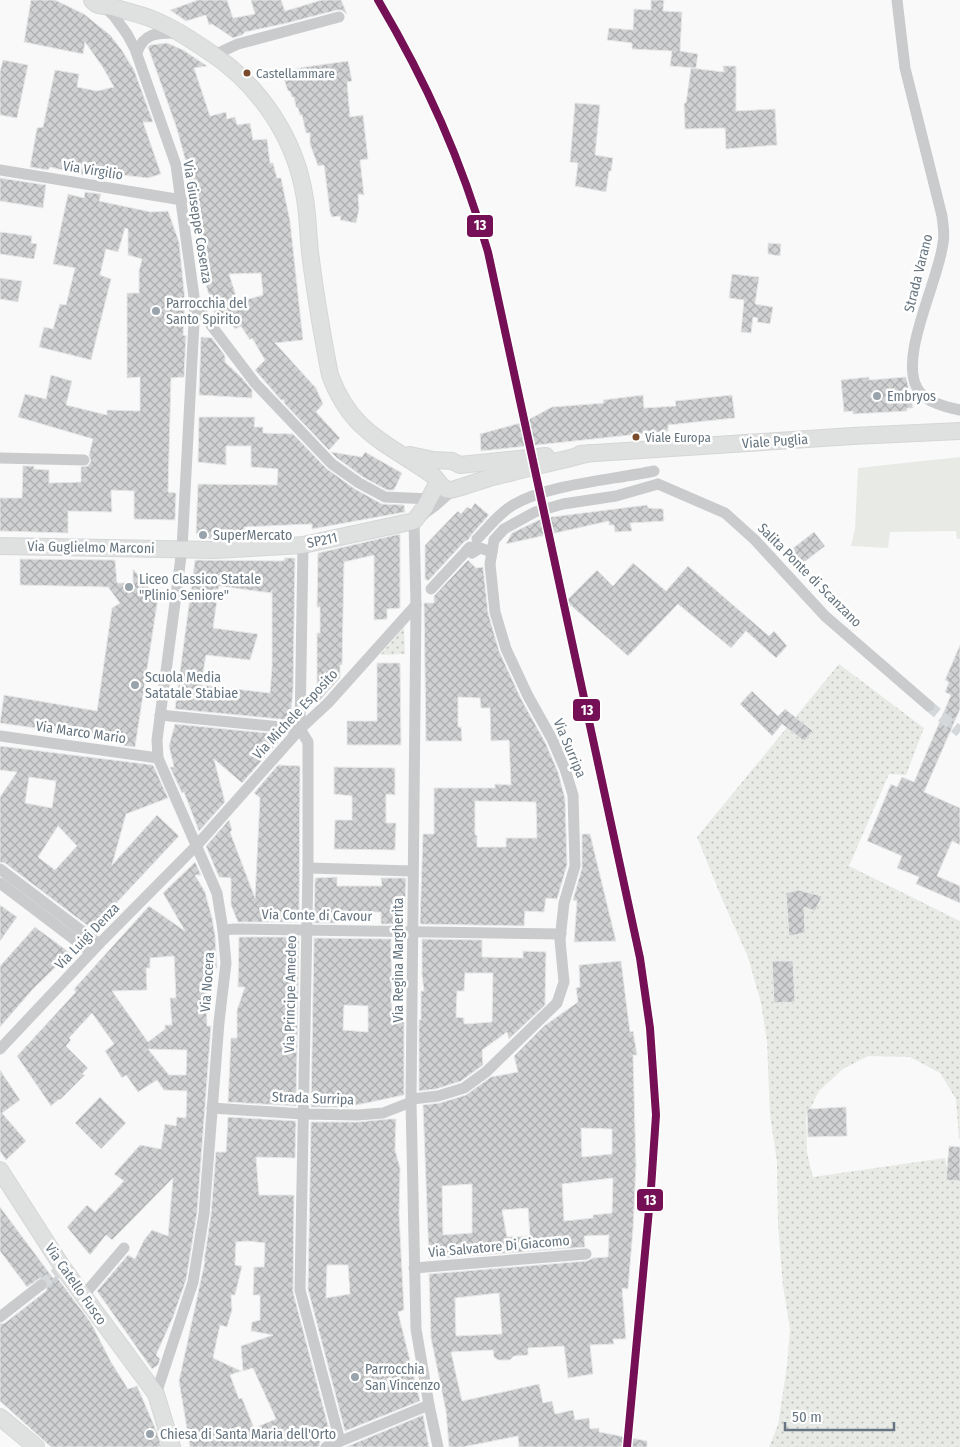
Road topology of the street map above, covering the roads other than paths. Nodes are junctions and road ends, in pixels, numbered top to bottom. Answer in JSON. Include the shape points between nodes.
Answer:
{"nodes":[{"id":1,"x":130,"y":0,"type":"edge"},
{"id":2,"x":897,"y":0,"type":"edge"},
{"id":3,"x":105,"y":3,"type":"edge"},
{"id":4,"x":339,"y":17,"type":"dead end"},
{"id":5,"x":152,"y":19,"type":"junction"},
{"id":6,"x":178,"y":33,"type":"junction"},
{"id":7,"x":137,"y":53,"type":"junction"},
{"id":8,"x":214,"y":55,"type":"junction"},
{"id":9,"x":0,"y":170,"type":"edge"},
{"id":10,"x":182,"y":200,"type":"junction"},
{"id":11,"x":195,"y":304,"type":"junction"},
{"id":12,"x":960,"y":410,"type":"edge"},
{"id":13,"x":960,"y":431,"type":"edge"},
{"id":14,"x":652,"y":448,"type":"junction"},
{"id":15,"x":400,"y":452,"type":"junction"},
{"id":16,"x":590,"y":453,"type":"junction"},
{"id":17,"x":0,"y":458,"type":"edge"},
{"id":18,"x":84,"y":460,"type":"dead end"},
{"id":19,"x":454,"y":463,"type":"junction"},
{"id":20,"x":654,"y":472,"type":"junction"},
{"id":21,"x":437,"y":480,"type":"junction"},
{"id":22,"x":658,"y":484,"type":"junction"},
{"id":23,"x":457,"y":488,"type":"junction"},
{"id":24,"x":430,"y":499,"type":"junction"},
{"id":25,"x":414,"y":521,"type":"junction"},
{"id":26,"x":303,"y":545,"type":"junction"},
{"id":27,"x":472,"y":545,"type":"junction"},
{"id":28,"x":0,"y":546,"type":"edge"},
{"id":29,"x":182,"y":548,"type":"junction"},
{"id":30,"x":492,"y":552,"type":"junction"},
{"id":31,"x":431,"y":589,"type":"dead end"},
{"id":32,"x":416,"y":605,"type":"junction"},
{"id":33,"x":929,"y":706,"type":"tunnel mouth"},
{"id":34,"x":160,"y":715,"type":"junction"},
{"id":35,"x":300,"y":729,"type":"junction"},
{"id":36,"x":0,"y":736,"type":"edge"},
{"id":37,"x":158,"y":758,"type":"junction"},
{"id":38,"x":197,"y":845,"type":"junction"},
{"id":39,"x":308,"y":868,"type":"junction"},
{"id":40,"x":0,"y":869,"type":"edge"},
{"id":41,"x":413,"y":871,"type":"junction"},
{"id":42,"x":0,"y":883,"type":"edge"},
{"id":43,"x":223,"y":930,"type":"junction"},
{"id":44,"x":306,"y":930,"type":"junction"},
{"id":45,"x":413,"y":931,"type":"junction"},
{"id":46,"x":560,"y":934,"type":"junction"},
{"id":47,"x":95,"y":948,"type":"junction"},
{"id":48,"x":0,"y":1049,"type":"edge"},
{"id":49,"x":412,"y":1100,"type":"junction"},
{"id":50,"x":212,"y":1108,"type":"junction"},
{"id":51,"x":303,"y":1114,"type":"junction"},
{"id":52,"x":0,"y":1170,"type":"edge"},
{"id":53,"x":124,"y":1248,"type":"dead end"},
{"id":54,"x":586,"y":1254,"type":"dead end"},
{"id":55,"x":414,"y":1268,"type":"junction"},
{"id":56,"x":42,"y":1284,"type":"tunnel mouth"},
{"id":57,"x":83,"y":1296,"type":"junction"},
{"id":58,"x":0,"y":1317,"type":"edge"},
{"id":59,"x":156,"y":1394,"type":"junction"},
{"id":60,"x":428,"y":1406,"type":"junction"},
{"id":61,"x":0,"y":1417,"type":"edge"},
{"id":62,"x":340,"y":1441,"type":"junction"},
{"id":63,"x":36,"y":1447,"type":"edge"},
{"id":64,"x":172,"y":1447,"type":"edge"},
{"id":65,"x":326,"y":1447,"type":"edge"},
{"id":66,"x":438,"y":1447,"type":"edge"}],
"edges":[{"from":1,"to":5,"type":"main road"},
{"from":2,"to":12,"type":"street","name":"Strada Varano","via":[[904,68],[944,232],[937,270],[916,337],[912,368],[917,389],[927,398]]},
{"from":3,"to":5,"type":"main road"},
{"from":3,"to":7,"type":"street","name":"Via Giuseppe Cosenza"},
{"from":4,"to":8,"type":"street","via":[[238,44]]},
{"from":5,"to":6,"type":"main road"},
{"from":6,"to":7,"type":"street","via":[[151,35],[140,45]]},
{"from":6,"to":8,"type":"main road"},
{"from":7,"to":10,"type":"street","name":"Via Giuseppe Cosenza","via":[[176,165]]},
{"from":8,"to":15,"type":"main road","via":[[265,103],[281,127],[295,160],[305,199],[326,352],[336,392],[359,424]]},
{"from":9,"to":10,"type":"street","name":"Via Virgilio"},
{"from":10,"to":11,"type":"street","name":"Via Giuseppe Cosenza"},
{"from":11,"to":24,"type":"street","via":[[256,383],[332,464],[385,497]]},
{"from":11,"to":29,"type":"street","name":"Via Giuseppe Cosenza"},
{"from":13,"to":14,"type":"main road","name":"Viale Puglia"},
{"from":14,"to":16,"type":"main road","name":"Viale Puglia"},
{"from":14,"to":20,"type":"street"},
{"from":15,"to":19,"type":"main road","name":"Viale Puglia"},
{"from":15,"to":21,"type":"main road"},
{"from":16,"to":19,"type":"main road","name":"Viale Puglia"},
{"from":16,"to":23,"type":"main road","name":"Viale Puglia"},
{"from":17,"to":18,"type":"street"},
{"from":19,"to":21,"type":"main road","via":[[439,468]]},
{"from":19,"to":23,"type":"main road","via":[[465,473],[464,482]]},
{"from":20,"to":22,"type":"street"},
{"from":20,"to":27,"type":"street","via":[[561,488],[526,499],[512,505]]},
{"from":21,"to":23,"type":"main road","via":[[444,488]]},
{"from":21,"to":24,"type":"main road"},
{"from":22,"to":30,"type":"street","name":"Via Surripa","via":[[535,512],[504,529],[494,540]]},
{"from":22,"to":33,"type":"street","name":"Salita Ponte di Scanzano","via":[[725,514],[755,540],[825,616]]},
{"from":23,"to":25,"type":"street"},
{"from":24,"to":25,"type":"main road"},
{"from":25,"to":26,"type":"main road","name":"SP211"},
{"from":25,"to":32,"type":"street","name":"Via Regina Margherita"},
{"from":26,"to":29,"type":"main road","name":"SP211","via":[[215,550]]},
{"from":26,"to":35,"type":"street","name":"Via Principe Amedeo"},
{"from":27,"to":30,"type":"street","via":[[472,553],[480,548]]},
{"from":27,"to":31,"type":"street"},
{"from":28,"to":29,"type":"main road","name":"Via Guglielmo Marconi"},
{"from":29,"to":34,"type":"street","name":"Via Nocera"},
{"from":30,"to":46,"type":"street","name":"Via Surripa","via":[[490,564],[495,612],[506,649],[552,738],[573,795],[575,866],[564,903]]},
{"from":32,"to":35,"type":"street","name":"Via Michele Esposito","via":[[328,703]]},
{"from":32,"to":41,"type":"street","name":"Via Regina Margherita"},
{"from":34,"to":35,"type":"street"},
{"from":34,"to":37,"type":"street","name":"Via Nocera"},
{"from":35,"to":38,"type":"street","name":"Via Michele Esposito"},
{"from":35,"to":39,"type":"street","name":"Via Principe Amedeo","via":[[308,742]]},
{"from":36,"to":37,"type":"street","name":"Via Marco Mario"},
{"from":37,"to":38,"type":"street","name":"Via Nocera"},
{"from":38,"to":43,"type":"street","name":"Via Nocera","via":[[217,893]]},
{"from":38,"to":47,"type":"street","name":"Via Luigi Denza"},
{"from":39,"to":41,"type":"street"},
{"from":39,"to":44,"type":"street","name":"Via Principe Amedeo"},
{"from":40,"to":47,"type":"street"},
{"from":41,"to":45,"type":"street","name":"Via Regina Margherita"},
{"from":42,"to":47,"type":"street"},
{"from":43,"to":44,"type":"street","name":"Via Conte di Cavour"},
{"from":43,"to":50,"type":"street","name":"Via Nocera","via":[[226,963]]},
{"from":44,"to":45,"type":"street","name":"Via Conte di Cavour"},
{"from":44,"to":51,"type":"street","name":"Via Principe Amedeo"},
{"from":45,"to":46,"type":"street","name":"Via Conte di Cavour"},
{"from":45,"to":49,"type":"street","name":"Via Regina Margherita"},
{"from":46,"to":49,"type":"street","name":"Via Surripa","via":[[564,982],[557,1003],[486,1072],[464,1088]]},
{"from":47,"to":48,"type":"street","name":"Via Luigi Denza"},
{"from":49,"to":51,"type":"street","name":"Strada Surripa","via":[[382,1113]]},
{"from":49,"to":55,"type":"street","name":"Via Regina Margherita"},
{"from":50,"to":51,"type":"street","name":"Strada Surripa"},
{"from":50,"to":59,"type":"street","name":"Via Nocera","via":[[204,1214],[193,1282]]},
{"from":51,"to":62,"type":"street","name":"Via Principe Amedeo","via":[[300,1290]]},
{"from":52,"to":57,"type":"main road","name":"Via Catello Fusco"},
{"from":53,"to":57,"type":"street"},
{"from":54,"to":55,"type":"street","name":"Via Salvatore Di Giacomo"},
{"from":55,"to":60,"type":"street","name":"Via Regina Margherita","via":[[416,1329]]},
{"from":56,"to":58,"type":"street"},
{"from":57,"to":59,"type":"main road","name":"Via Catello Fusco"},
{"from":59,"to":64,"type":"main road","name":"Via Catello Fusco"},
{"from":60,"to":62,"type":"street"},
{"from":60,"to":66,"type":"street","name":"Via Regina Margherita"},
{"from":61,"to":63,"type":"main road"},
{"from":62,"to":65,"type":"street"}]}
